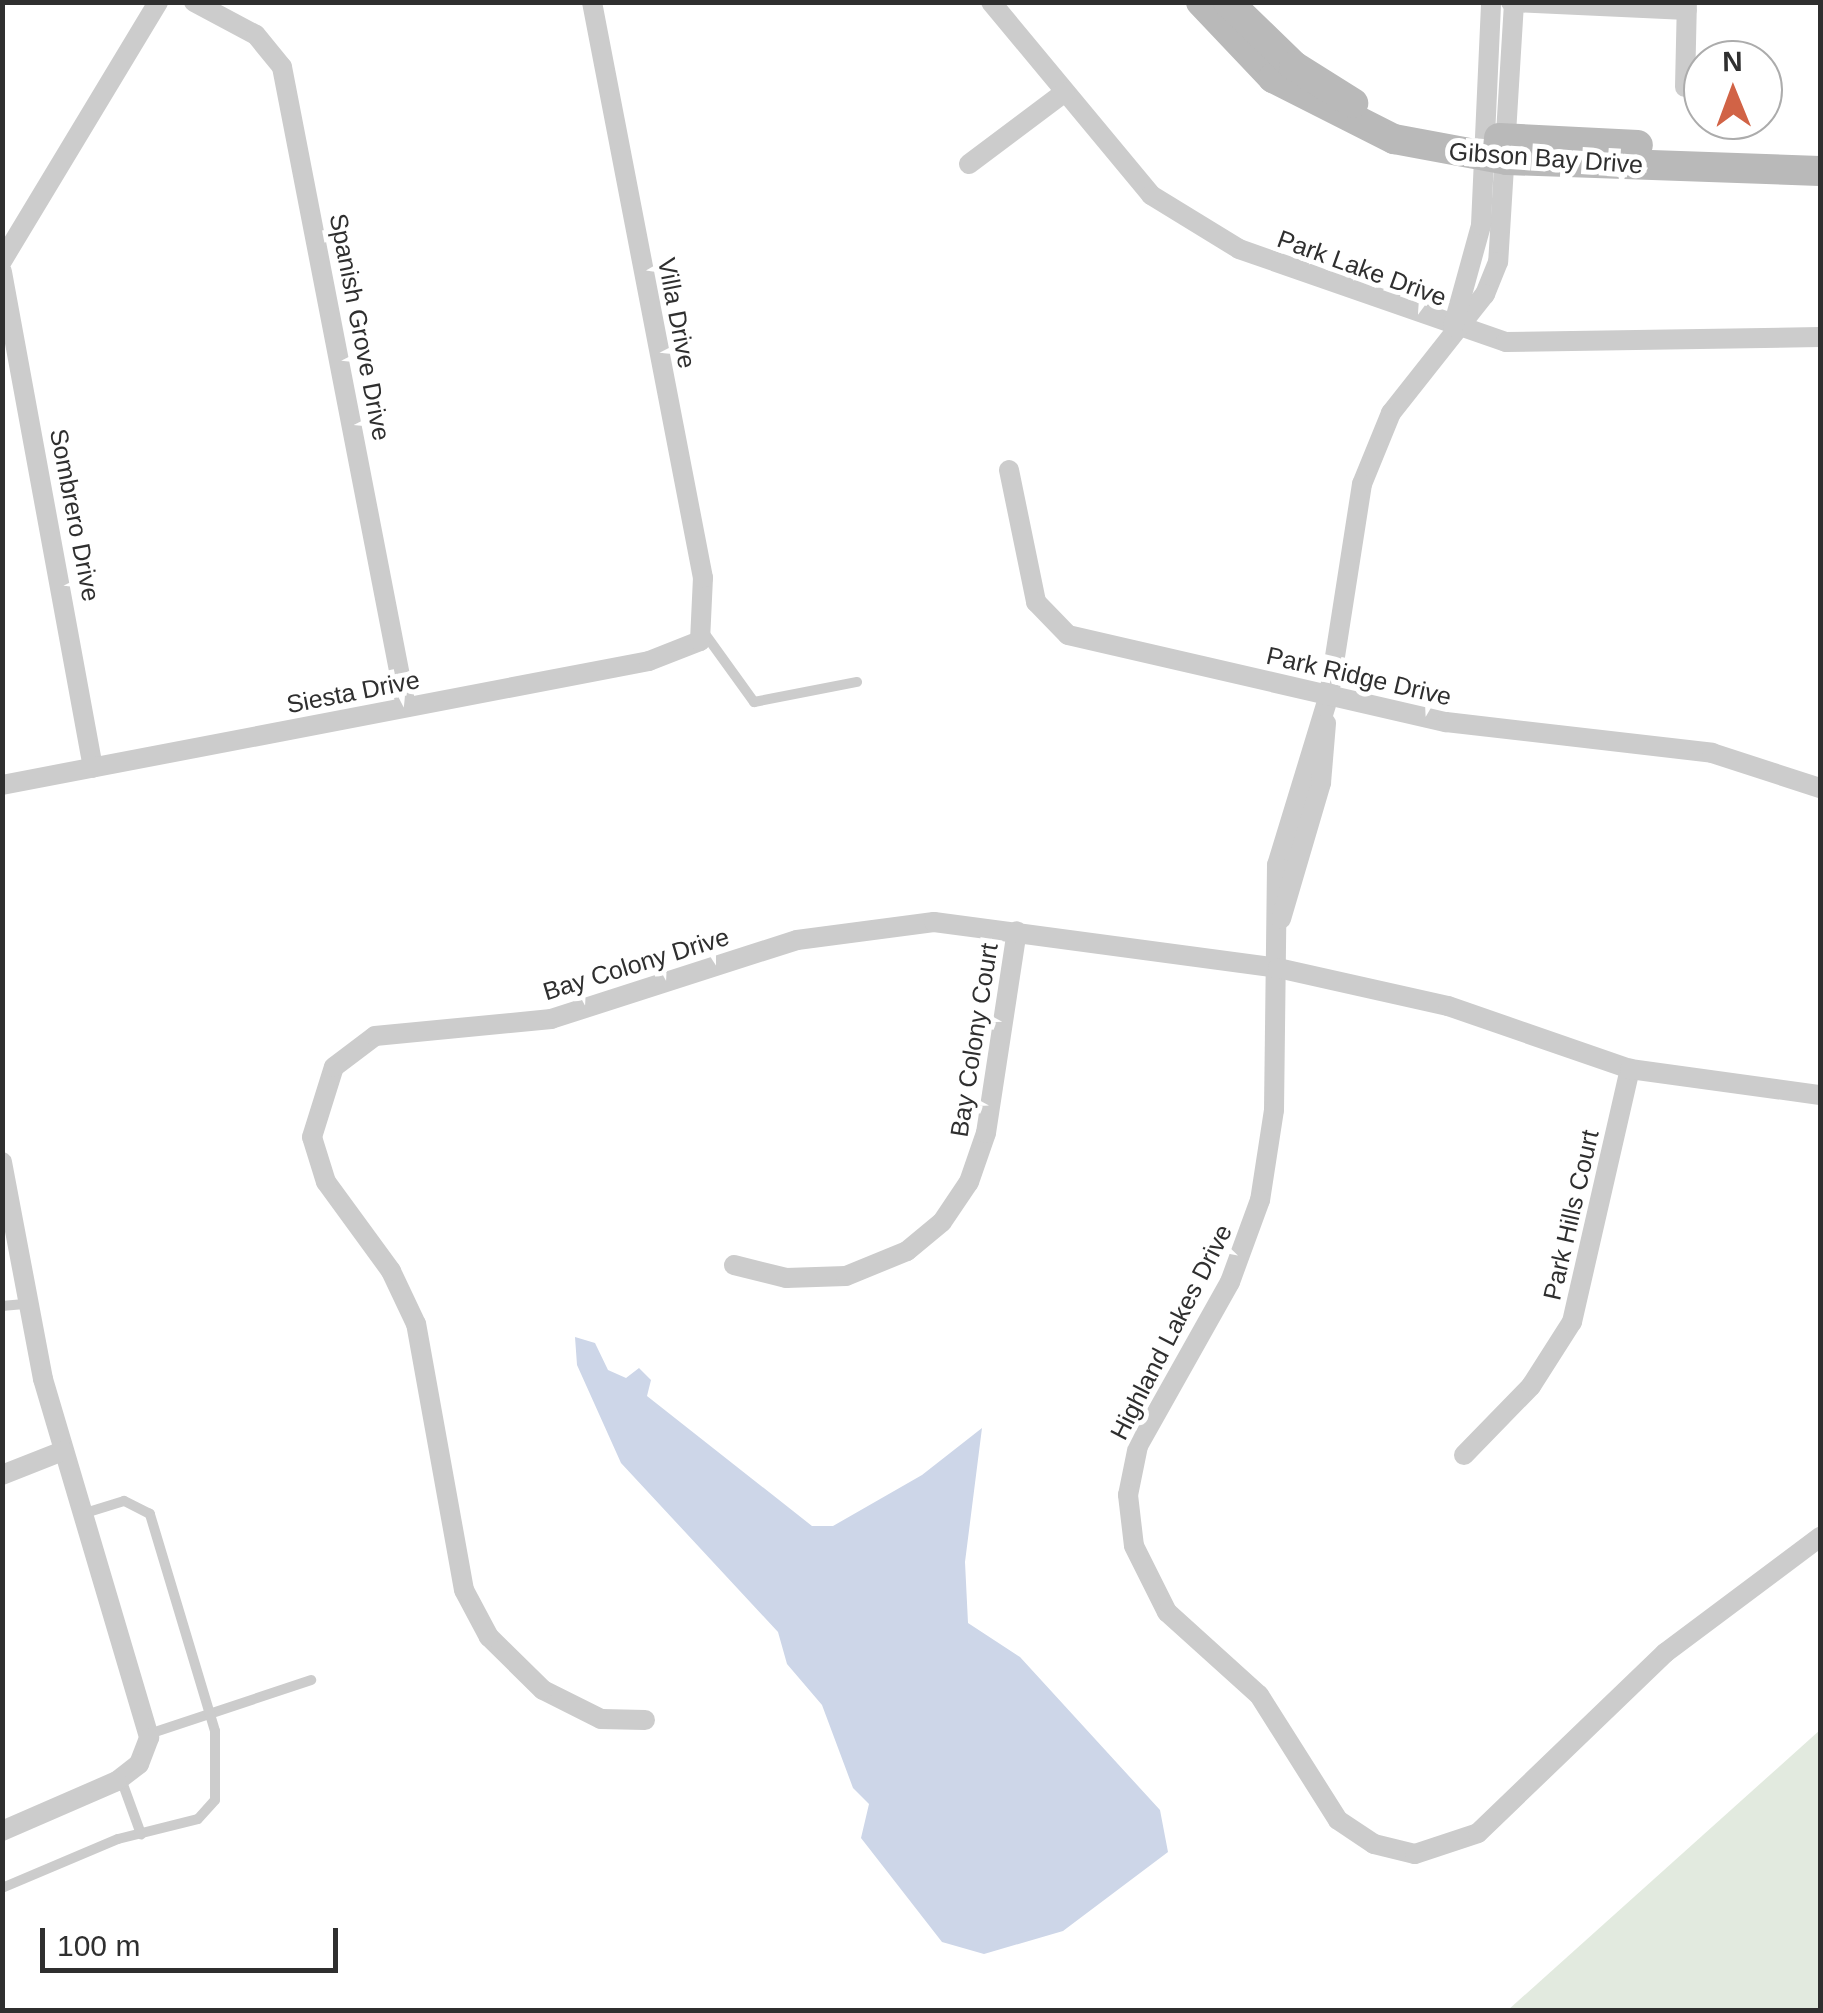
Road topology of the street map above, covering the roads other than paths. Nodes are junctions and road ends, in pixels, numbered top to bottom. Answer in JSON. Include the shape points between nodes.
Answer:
{"nodes":[{"id":1,"x":158,"y":2,"type":"edge"},
{"id":2,"x":194,"y":2,"type":"edge"},
{"id":3,"x":592,"y":2,"type":"edge"},
{"id":4,"x":991,"y":2,"type":"edge"},
{"id":5,"x":1201,"y":2,"type":"edge"},
{"id":6,"x":1228,"y":2,"type":"edge"},
{"id":7,"x":1491,"y":2,"type":"edge"},
{"id":8,"x":1512,"y":3,"type":"edge"},
{"id":9,"x":1639,"y":6,"type":"edge"},
{"id":10,"x":1687,"y":6,"type":"edge"},
{"id":11,"x":224,"y":9,"type":"edge"},
{"id":12,"x":1686,"y":40,"type":"edge"},
{"id":13,"x":1065,"y":92,"type":"junction"},
{"id":14,"x":1498,"y":148,"type":"junction"},
{"id":15,"x":1820,"y":152,"type":"edge"},
{"id":16,"x":969,"y":164,"type":"dead end"},
{"id":17,"x":1820,"y":171,"type":"edge"},
{"id":18,"x":2,"y":262,"type":"edge"},
{"id":19,"x":2,"y":272,"type":"edge"},
{"id":20,"x":1453,"y":328,"type":"junction"},
{"id":21,"x":1820,"y":336,"type":"edge"},
{"id":22,"x":1009,"y":470,"type":"dead end"},
{"id":23,"x":705,"y":634,"type":"junction"},
{"id":24,"x":857,"y":682,"type":"dead end"},
{"id":25,"x":1329,"y":696,"type":"junction"},
{"id":26,"x":406,"y":707,"type":"junction"},
{"id":27,"x":93,"y":768,"type":"junction"},
{"id":28,"x":2,"y":785,"type":"edge"},
{"id":29,"x":1820,"y":788,"type":"edge"},
{"id":30,"x":1287,"y":826,"type":"junction"},
{"id":31,"x":1310,"y":831,"type":"junction"},
{"id":32,"x":1281,"y":920,"type":"junction"},
{"id":33,"x":1017,"y":931,"type":"junction"},
{"id":34,"x":1278,"y":968,"type":"junction"},
{"id":35,"x":1630,"y":1069,"type":"junction"},
{"id":36,"x":1820,"y":1096,"type":"edge"},
{"id":37,"x":2,"y":1162,"type":"edge"},
{"id":38,"x":734,"y":1265,"type":"dead end"},
{"id":39,"x":27,"y":1304,"type":"junction"},
{"id":40,"x":2,"y":1306,"type":"edge"},
{"id":41,"x":63,"y":1451,"type":"junction"},
{"id":42,"x":1464,"y":1455,"type":"dead end"},
{"id":43,"x":2,"y":1475,"type":"edge"},
{"id":44,"x":82,"y":1514,"type":"junction"},
{"id":45,"x":1820,"y":1537,"type":"edge"},
{"id":46,"x":310,"y":1680,"type":"dead end"},
{"id":47,"x":210,"y":1714,"type":"junction"},
{"id":48,"x":645,"y":1720,"type":"dead end"},
{"id":49,"x":149,"y":1734,"type":"junction"},
{"id":50,"x":121,"y":1778,"type":"junction"},
{"id":51,"x":2,"y":1831,"type":"edge"},
{"id":52,"x":141,"y":1834,"type":"junction"},
{"id":53,"x":2,"y":1888,"type":"edge"}],
"edges":[{"from":1,"to":18,"type":"street"},
{"from":2,"to":11,"type":"street","name":"Spanish Grove Drive"},
{"from":3,"to":23,"type":"street","name":"Villa Drive","via":[[703,578]]},
{"from":4,"to":13,"type":"street","name":"Park Lake Drive"},
{"from":5,"to":14,"type":"street","name":"Gibson Bay Drive","via":[[1260,68],[1330,115],[1394,140]]},
{"from":6,"to":14,"type":"street","name":"Gibson Bay Drive","via":[[1294,66],[1354,104]]},
{"from":7,"to":14,"type":"street"},
{"from":8,"to":9,"type":"street"},
{"from":8,"to":14,"type":"street"},
{"from":9,"to":10,"type":"street"},
{"from":10,"to":12,"type":"street"},
{"from":11,"to":26,"type":"street","name":"Spanish Grove Drive","via":[[272,48],[288,88]]},
{"from":13,"to":16,"type":"street"},
{"from":13,"to":20,"type":"street","name":"Park Lake Drive","via":[[1133,176],[1191,226]]},
{"from":14,"to":15,"type":"street","name":"Gibson Bay Drive"},
{"from":14,"to":17,"type":"street","name":"Gibson Bay Drive"},
{"from":14,"to":20,"type":"street","name":"Highland Lakes Drive"},
{"from":19,"to":27,"type":"street","name":"Sombrero Drive"},
{"from":20,"to":21,"type":"street","name":"Park Lake Drive","via":[[1527,343]]},
{"from":20,"to":25,"type":"street","name":"Highland Lakes Drive","via":[[1404,392],[1369,459]]},
{"from":22,"to":25,"type":"street","name":"Park Ridge Drive","via":[[1036,602],[1054,628]]},
{"from":23,"to":24,"type":"lane","via":[[754,702]]},
{"from":23,"to":26,"type":"street","name":"Siesta Drive","via":[[670,656]]},
{"from":25,"to":29,"type":"street","name":"Park Ridge Drive","via":[[1446,722],[1712,753]]},
{"from":25,"to":30,"type":"street","name":"Highland Lakes Drive"},
{"from":25,"to":31,"type":"street","name":"Highland Lakes Drive"},
{"from":26,"to":27,"type":"street","name":"Siesta Drive"},
{"from":27,"to":28,"type":"street","name":"Siesta Drive"},
{"from":30,"to":31,"type":"street"},
{"from":30,"to":32,"type":"street","name":"Highland Lakes Drive","via":[[1275,885]]},
{"from":31,"to":32,"type":"street","name":"Highland Lakes Drive"},
{"from":32,"to":34,"type":"street","name":"Highland Lakes Drive"},
{"from":33,"to":34,"type":"street","name":"Bay Colony Drive"},
{"from":33,"to":38,"type":"street","name":"Bay Colony Court","via":[[986,1133],[970,1182],[942,1222],[907,1251],[846,1276],[786,1278]]},
{"from":33,"to":48,"type":"street","name":"Bay Colony Drive","via":[[934,922],[829,932],[551,1018],[376,1036],[320,1089],[316,1160],[416,1324],[456,1564],[475,1614],[543,1690],[602,1719]]},
{"from":34,"to":35,"type":"street","via":[[1448,1006]]},
{"from":34,"to":45,"type":"street","name":"Highland Lakes Drive","via":[[1260,1200],[1230,1282],[1138,1446],[1129,1520],[1153,1592],[1259,1695],[1338,1820],[1374,1844],[1416,1854],[1478,1832],[1666,1654]]},
{"from":35,"to":36,"type":"street"},
{"from":35,"to":42,"type":"street","name":"Park Hills Court","via":[[1572,1322],[1531,1386]]},
{"from":37,"to":39,"type":"street","via":[[16,1206]]},
{"from":39,"to":40,"type":"lane"},
{"from":39,"to":41,"type":"street"},
{"from":41,"to":43,"type":"street"},
{"from":41,"to":44,"type":"street"},
{"from":44,"to":47,"type":"lane","via":[[124,1501],[150,1514]]},
{"from":44,"to":49,"type":"street"},
{"from":46,"to":47,"type":"lane"},
{"from":47,"to":49,"type":"lane"},
{"from":47,"to":52,"type":"lane","via":[[216,1800],[198,1819]]},
{"from":49,"to":50,"type":"street","via":[[144,1756]]},
{"from":50,"to":51,"type":"street"},
{"from":50,"to":52,"type":"lane"},
{"from":52,"to":53,"type":"lane"}]}
